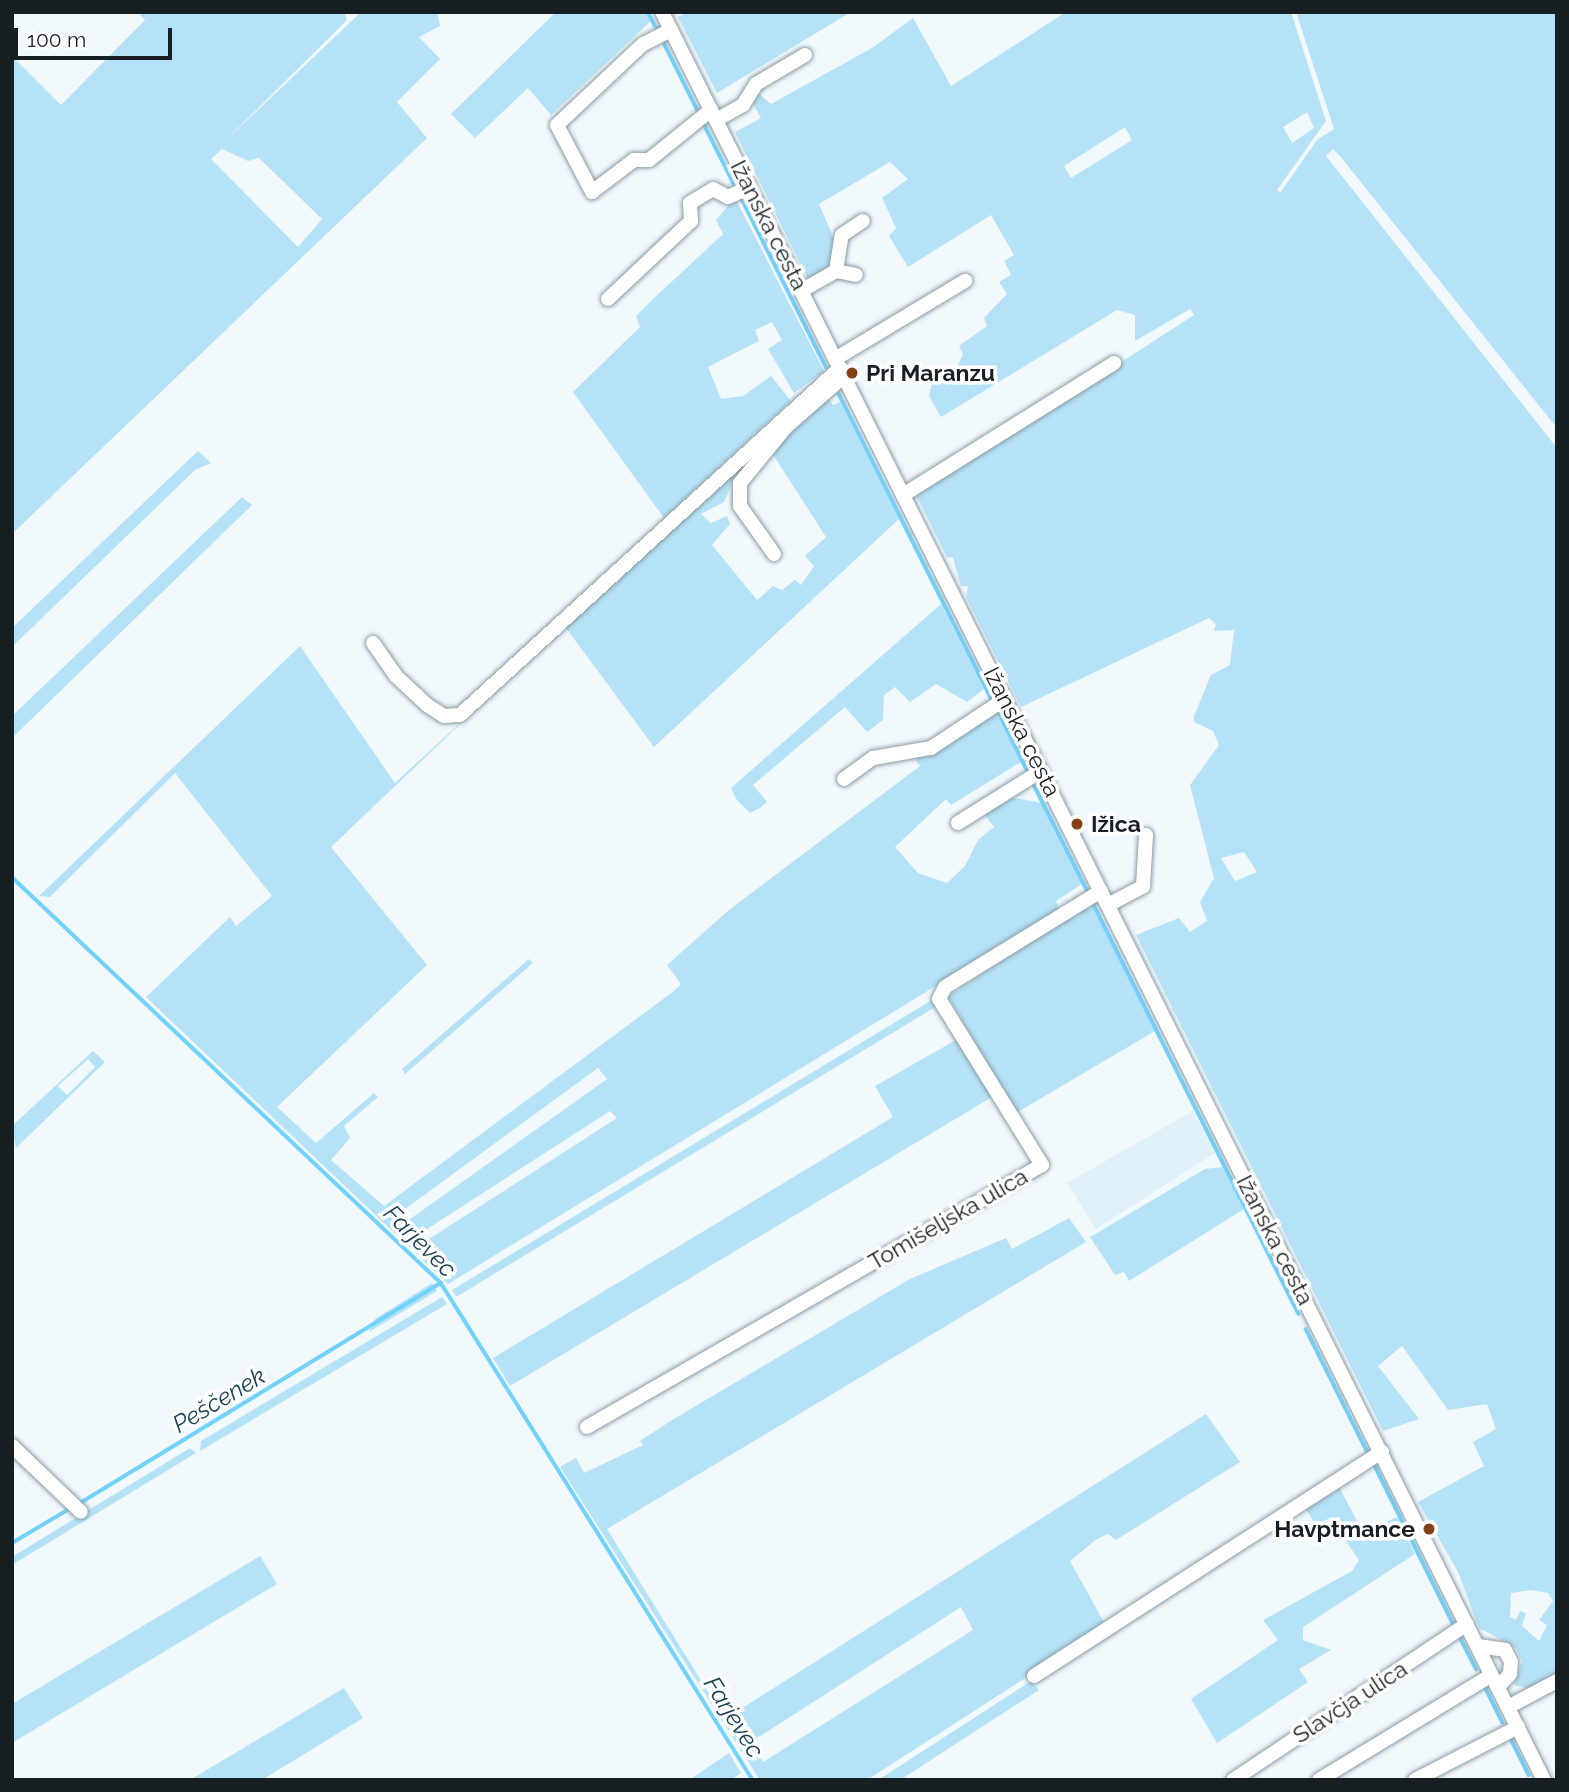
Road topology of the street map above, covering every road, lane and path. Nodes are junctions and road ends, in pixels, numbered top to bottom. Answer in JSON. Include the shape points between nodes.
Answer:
{"nodes":[{"id":1,"x":662,"y":12,"type":"edge"},
{"id":2,"x":671,"y":30,"type":"junction"},
{"id":3,"x":805,"y":55,"type":"dead end"},
{"id":4,"x":714,"y":115,"type":"junction"},
{"id":5,"x":750,"y":187,"type":"junction"},
{"id":6,"x":863,"y":221,"type":"dead end"},
{"id":7,"x":836,"y":271,"type":"junction"},
{"id":8,"x":856,"y":275,"type":"dead end"},
{"id":9,"x":965,"y":281,"type":"dead end"},
{"id":10,"x":801,"y":290,"type":"junction"},
{"id":11,"x":608,"y":299,"type":"dead end"},
{"id":12,"x":1114,"y":363,"type":"dead end"},
{"id":13,"x":840,"y":368,"type":"junction"},
{"id":14,"x":903,"y":495,"type":"junction"},
{"id":15,"x":774,"y":554,"type":"dead end"},
{"id":16,"x":373,"y":643,"type":"dead end"},
{"id":17,"x":1005,"y":699,"type":"junction"},
{"id":18,"x":1041,"y":771,"type":"junction"},
{"id":19,"x":844,"y":779,"type":"dead end"},
{"id":20,"x":958,"y":823,"type":"dead end"},
{"id":21,"x":1146,"y":835,"type":"dead end"},
{"id":22,"x":1101,"y":891,"type":"junction"},
{"id":23,"x":1108,"y":905,"type":"junction"},
{"id":24,"x":587,"y":1427,"type":"dead end"},
{"id":25,"x":12,"y":1446,"type":"edge"},
{"id":26,"x":1382,"y":1452,"type":"junction"},
{"id":27,"x":81,"y":1512,"type":"dead end"},
{"id":28,"x":1467,"y":1624,"type":"junction"},
{"id":29,"x":1478,"y":1646,"type":"junction"},
{"id":30,"x":1034,"y":1676,"type":"dead end"},
{"id":31,"x":1495,"y":1681,"type":"junction"},
{"id":32,"x":1557,"y":1681,"type":"edge"},
{"id":33,"x":1508,"y":1707,"type":"junction"},
{"id":34,"x":1518,"y":1727,"type":"junction"},
{"id":35,"x":1233,"y":1780,"type":"edge"},
{"id":36,"x":1319,"y":1780,"type":"edge"},
{"id":37,"x":1415,"y":1780,"type":"edge"},
{"id":38,"x":1544,"y":1780,"type":"edge"}],
"edges":[{"from":1,"to":2,"type":"street","name":"Ižanska cesta"},
{"from":2,"to":4,"type":"street","name":"Ižanska cesta"},
{"from":2,"to":4,"type":"street","via":[[643,44],[558,125],[592,192],[634,160],[649,160]]},
{"from":3,"to":4,"type":"street","via":[[756,84],[743,104]]},
{"from":4,"to":5,"type":"street","name":"Ižanska cesta"},
{"from":5,"to":10,"type":"street","name":"Ižanska cesta"},
{"from":5,"to":11,"type":"street","via":[[728,197],[713,189],[690,203],[691,221]]},
{"from":6,"to":7,"type":"street","via":[[842,235]]},
{"from":7,"to":8,"type":"street"},
{"from":7,"to":10,"type":"street"},
{"from":9,"to":13,"type":"street"},
{"from":10,"to":13,"type":"street","name":"Ižanska cesta"},
{"from":12,"to":14,"type":"street"},
{"from":13,"to":14,"type":"street","name":"Ižanska cesta"},
{"from":13,"to":15,"type":"street","via":[[740,483],[740,506]]},
{"from":13,"to":16,"type":"street","via":[[460,715],[444,716],[427,705],[396,677]]},
{"from":14,"to":17,"type":"street","name":"Ižanska cesta"},
{"from":17,"to":18,"type":"street","name":"Ižanska cesta"},
{"from":17,"to":19,"type":"street","via":[[931,748],[873,758]]},
{"from":18,"to":20,"type":"street"},
{"from":18,"to":22,"type":"street","name":"Ižanska cesta"},
{"from":21,"to":23,"type":"street","via":[[1143,886]]},
{"from":22,"to":23,"type":"street","name":"Ižanska cesta"},
{"from":22,"to":24,"type":"street","name":"Tomišeljska ulica","via":[[945,987],[940,999],[1042,1166]]},
{"from":23,"to":26,"type":"street","name":"Ižanska cesta"},
{"from":25,"to":27,"type":"street"},
{"from":26,"to":28,"type":"street","name":"Ižanska cesta"},
{"from":26,"to":30,"type":"street"},
{"from":28,"to":29,"type":"street","name":"Ižanska cesta"},
{"from":28,"to":35,"type":"street","name":"Slavčja ulica"},
{"from":29,"to":31,"type":"street","name":"Ižanska cesta"},
{"from":29,"to":31,"type":"street","via":[[1505,1650],[1511,1662],[1510,1674]]},
{"from":31,"to":33,"type":"street","name":"Ižanska cesta"},
{"from":31,"to":36,"type":"street"},
{"from":32,"to":33,"type":"street"},
{"from":33,"to":34,"type":"street","name":"Ižanska cesta"},
{"from":34,"to":37,"type":"street"},
{"from":34,"to":38,"type":"street","name":"Ižanska cesta"}]}
